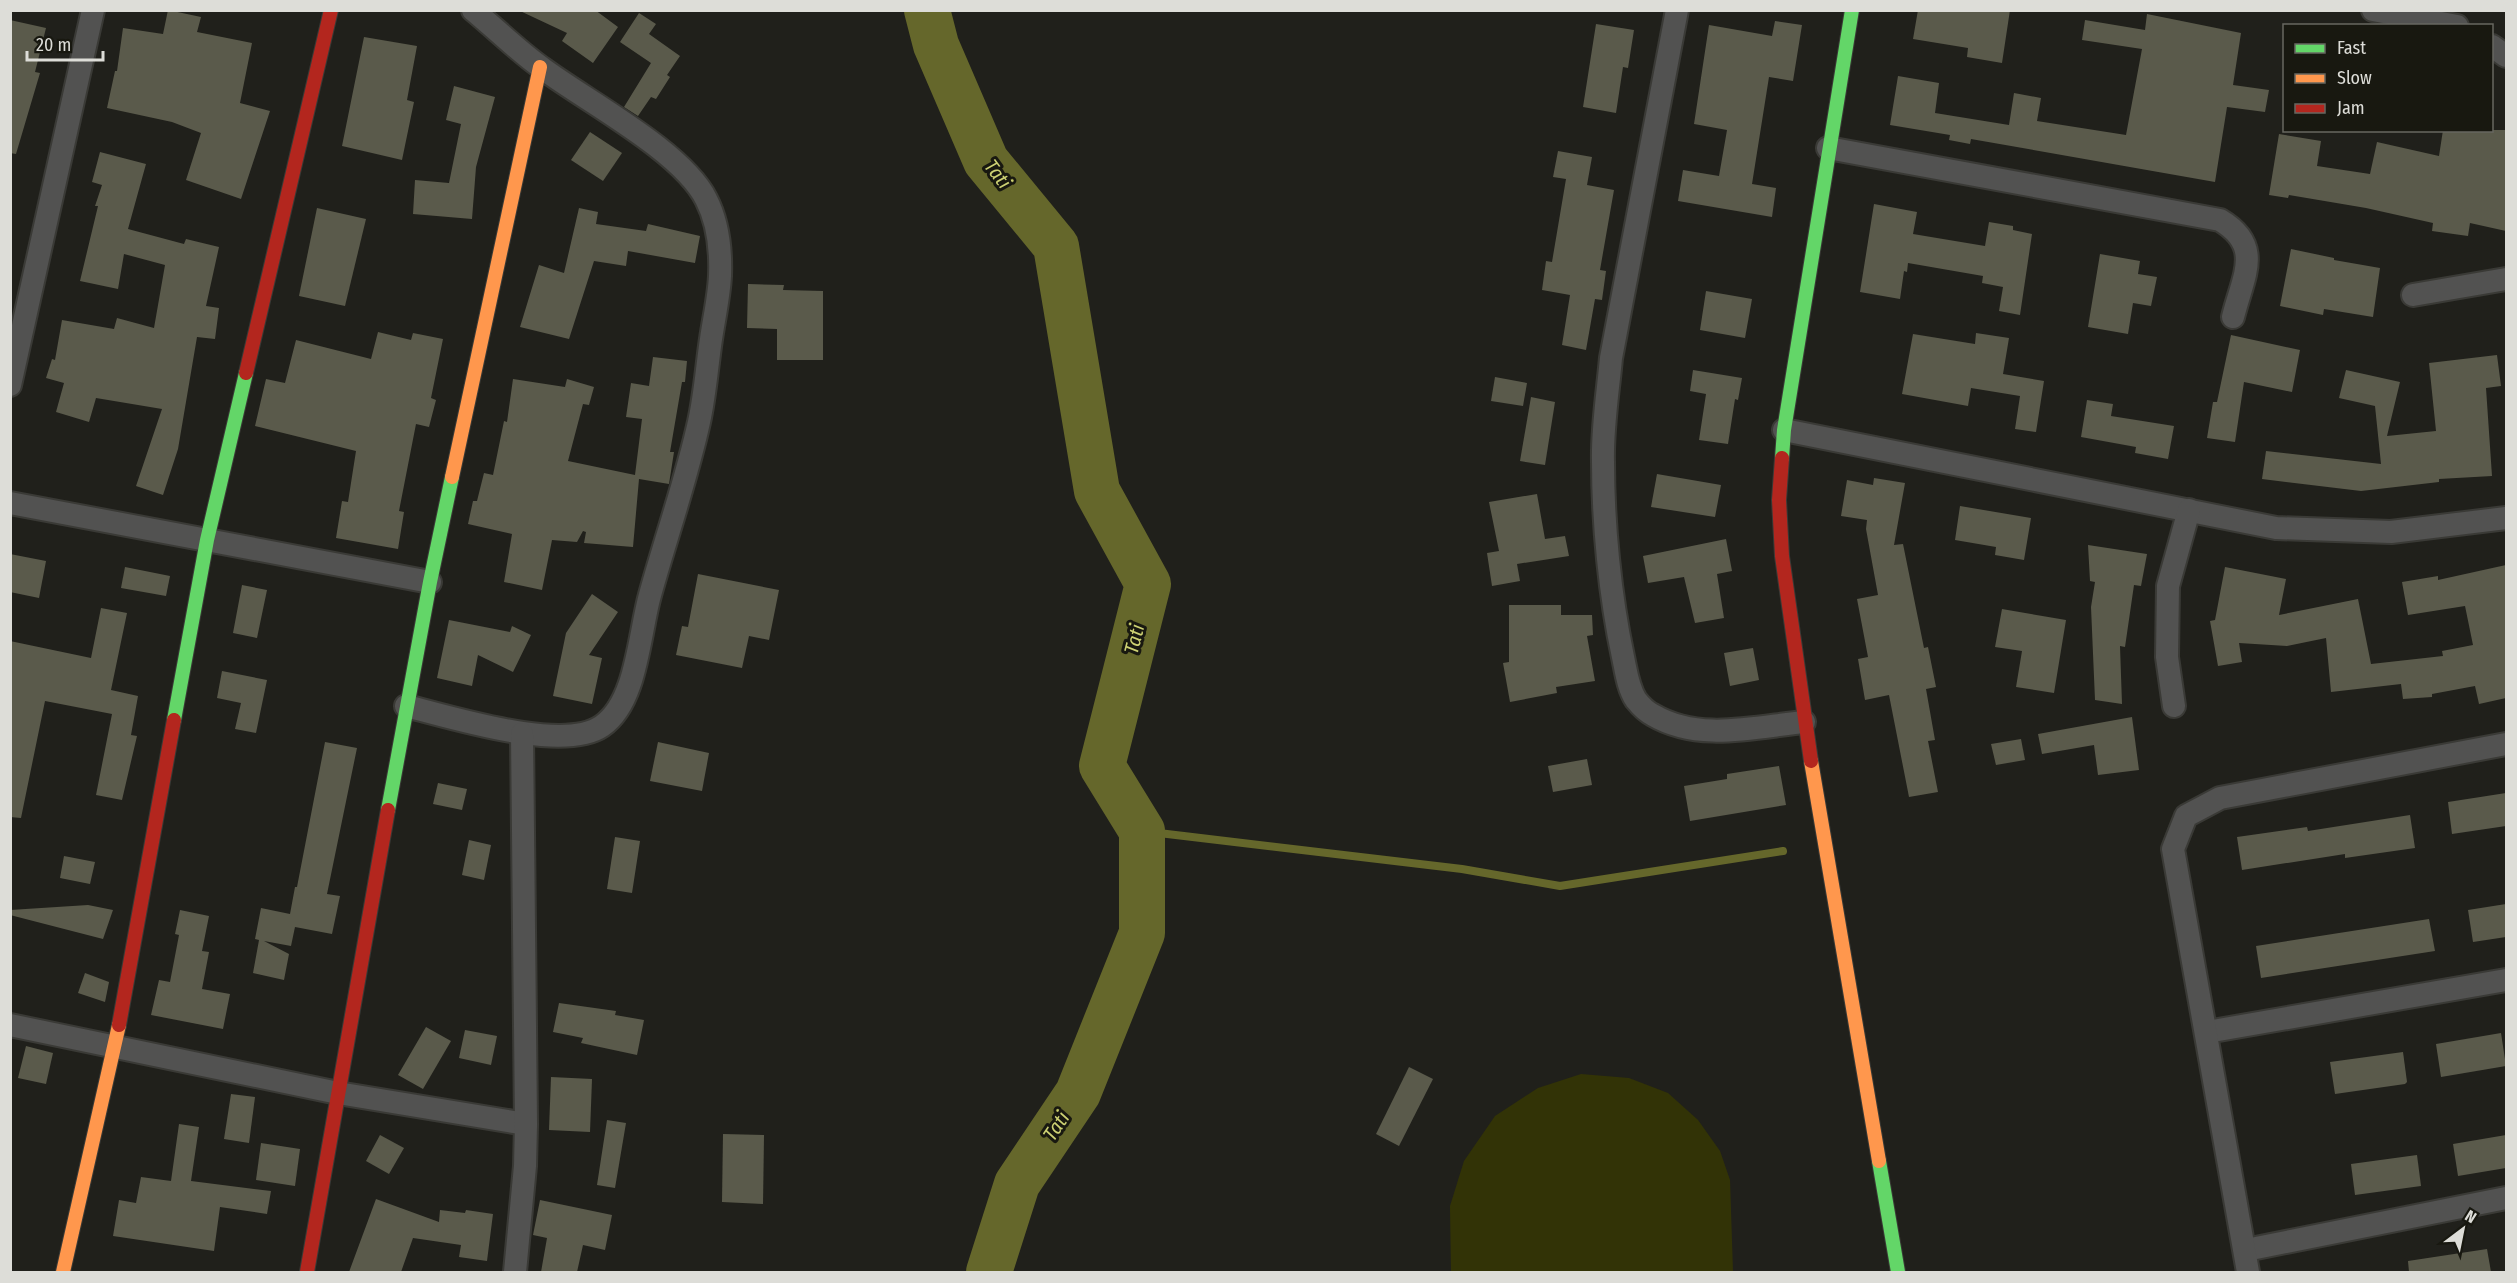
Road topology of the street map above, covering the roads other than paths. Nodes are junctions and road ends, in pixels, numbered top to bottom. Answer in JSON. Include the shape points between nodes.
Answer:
{"nodes":[{"id":1,"x":93,"y":10,"type":"edge"},
{"id":2,"x":331,"y":10,"type":"edge"},
{"id":3,"x":473,"y":10,"type":"edge"},
{"id":4,"x":1677,"y":10,"type":"edge"},
{"id":5,"x":1852,"y":10,"type":"edge"},
{"id":6,"x":2373,"y":10,"type":"edge"},
{"id":7,"x":2446,"y":24,"type":"edge"},
{"id":8,"x":2493,"y":47,"type":"edge"},
{"id":9,"x":2506,"y":56,"type":"edge"},
{"id":10,"x":540,"y":67,"type":"junction"},
{"id":11,"x":1828,"y":148,"type":"junction"},
{"id":12,"x":2506,"y":279,"type":"edge"},
{"id":13,"x":2413,"y":295,"type":"dead end"},
{"id":14,"x":2232,"y":317,"type":"dead end"},
{"id":15,"x":10,"y":385,"type":"edge"},
{"id":16,"x":1784,"y":430,"type":"junction"},
{"id":17,"x":10,"y":502,"type":"edge"},
{"id":18,"x":2189,"y":510,"type":"junction"},
{"id":19,"x":2506,"y":518,"type":"edge"},
{"id":20,"x":207,"y":540,"type":"junction"},
{"id":21,"x":430,"y":582,"type":"junction"},
{"id":22,"x":406,"y":706,"type":"junction"},
{"id":23,"x":2174,"y":706,"type":"dead end"},
{"id":24,"x":1804,"y":722,"type":"junction"},
{"id":25,"x":522,"y":734,"type":"junction"},
{"id":26,"x":2506,"y":744,"type":"edge"},
{"id":27,"x":2506,"y":980,"type":"edge"},
{"id":28,"x":10,"y":1025,"type":"edge"},
{"id":29,"x":2207,"y":1032,"type":"junction"},
{"id":30,"x":115,"y":1047,"type":"junction"},
{"id":31,"x":338,"y":1092,"type":"junction"},
{"id":32,"x":526,"y":1124,"type":"junction"},
{"id":33,"x":2506,"y":1198,"type":"edge"},
{"id":34,"x":2246,"y":1250,"type":"junction"},
{"id":35,"x":63,"y":1272,"type":"edge"},
{"id":36,"x":307,"y":1272,"type":"edge"},
{"id":37,"x":515,"y":1272,"type":"edge"},
{"id":38,"x":1898,"y":1272,"type":"edge"},
{"id":39,"x":2248,"y":1272,"type":"edge"}],
"edges":[{"from":1,"to":15,"type":"street"},
{"from":2,"to":20,"type":"street"},
{"from":3,"to":10,"type":"street"},
{"from":4,"to":24,"type":"street","via":[[1611,358],[1603,462],[1611,592],[1629,684],[1636,701],[1651,714],[1696,731]]},
{"from":5,"to":11,"type":"street"},
{"from":6,"to":7,"type":"street"},
{"from":8,"to":9,"type":"street"},
{"from":10,"to":21,"type":"street"},
{"from":10,"to":25,"type":"street","via":[[656,146],[692,180],[706,198],[714,222],[720,247],[720,278],[700,419],[624,699],[616,714],[587,734]]},
{"from":11,"to":14,"type":"street","via":[[2220,220],[2242,236],[2248,251]]},
{"from":11,"to":16,"type":"street"},
{"from":12,"to":13,"type":"street"},
{"from":16,"to":18,"type":"street"},
{"from":16,"to":24,"type":"street","via":[[1779,500],[1782,556]]},
{"from":17,"to":20,"type":"street"},
{"from":18,"to":19,"type":"street","via":[[2276,528],[2349,532],[2391,532]]},
{"from":18,"to":23,"type":"street","via":[[2168,586],[2167,657]]},
{"from":20,"to":21,"type":"street"},
{"from":20,"to":30,"type":"street"},
{"from":21,"to":22,"type":"street"},
{"from":22,"to":25,"type":"street"},
{"from":22,"to":31,"type":"street"},
{"from":24,"to":38,"type":"street"},
{"from":25,"to":32,"type":"street"},
{"from":26,"to":29,"type":"street","via":[[2220,798],[2186,816],[2174,849]]},
{"from":27,"to":29,"type":"street"},
{"from":28,"to":30,"type":"street"},
{"from":29,"to":34,"type":"street"},
{"from":30,"to":31,"type":"street"},
{"from":30,"to":35,"type":"street"},
{"from":31,"to":32,"type":"street"},
{"from":31,"to":36,"type":"street"},
{"from":32,"to":37,"type":"street"},
{"from":33,"to":34,"type":"street"},
{"from":34,"to":39,"type":"street"}]}
